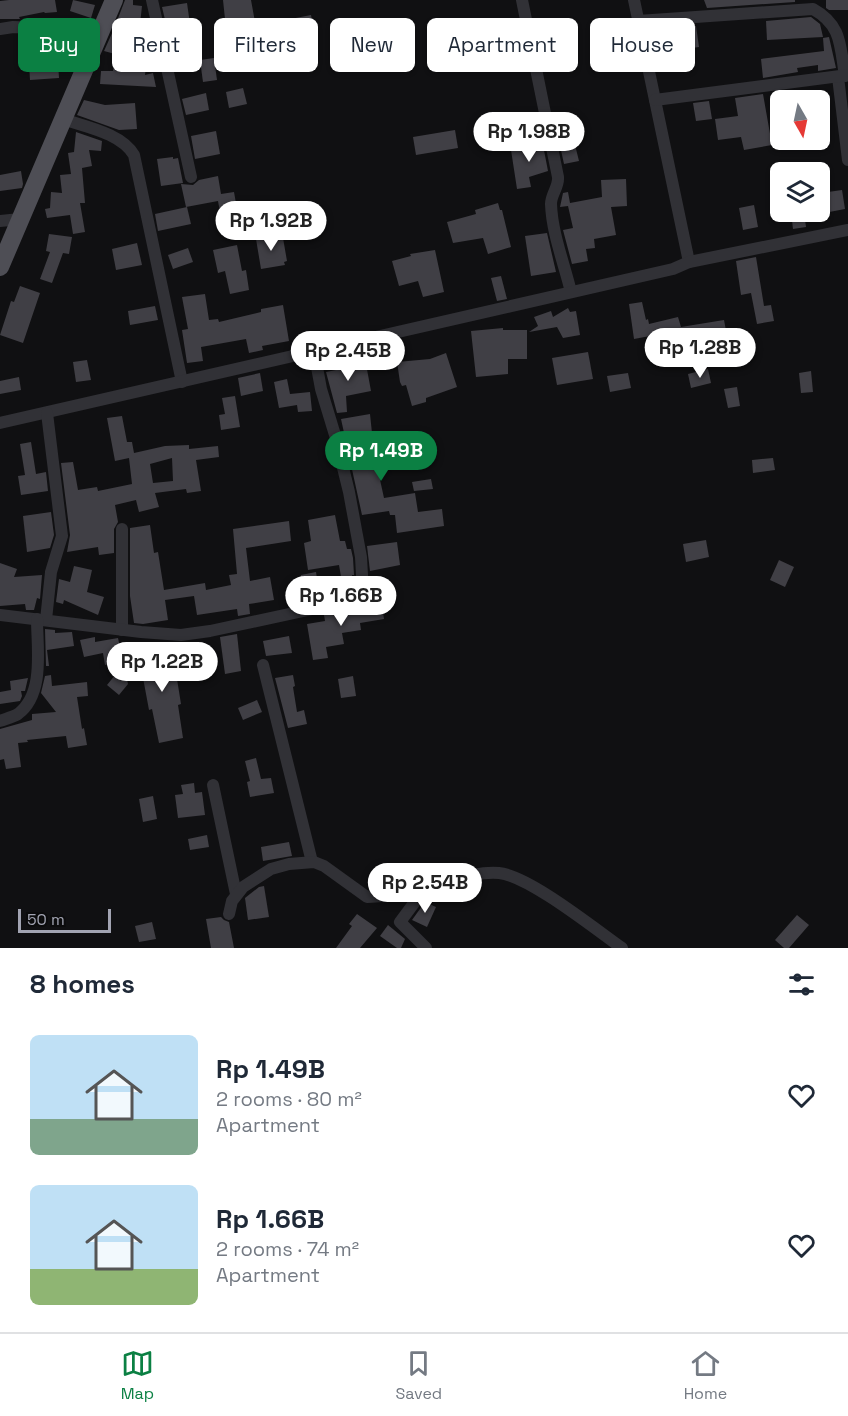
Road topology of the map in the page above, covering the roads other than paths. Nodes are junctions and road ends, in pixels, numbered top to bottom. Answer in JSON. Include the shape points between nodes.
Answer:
{"nodes":[{"id":1,"x":114,"y":0,"type":"edge"},
{"id":2,"x":152,"y":0,"type":"edge"},
{"id":3,"x":522,"y":0,"type":"edge"},
{"id":4,"x":634,"y":0,"type":"edge"},
{"id":5,"x":637,"y":18,"type":"edge"},
{"id":6,"x":682,"y":18,"type":"edge"},
{"id":7,"x":0,"y":29,"type":"edge"},
{"id":8,"x":101,"y":30,"type":"junction"},
{"id":9,"x":649,"y":72,"type":"edge"},
{"id":10,"x":843,"y":76,"type":"edge"},
{"id":11,"x":655,"y":100,"type":"junction"},
{"id":12,"x":63,"y":119,"type":"junction"},
{"id":13,"x":848,"y":160,"type":"edge"},
{"id":14,"x":191,"y":177,"type":"dead end"},
{"id":15,"x":20,"y":219,"type":"junction"},
{"id":16,"x":0,"y":221,"type":"edge"},
{"id":17,"x":848,"y":230,"type":"edge"},
{"id":18,"x":689,"y":262,"type":"junction"},
{"id":19,"x":0,"y":267,"type":"edge"},
{"id":20,"x":571,"y":291,"type":"junction"},
{"id":21,"x":314,"y":351,"type":"junction"},
{"id":22,"x":182,"y":382,"type":"junction"},
{"id":23,"x":47,"y":413,"type":"junction"},
{"id":24,"x":0,"y":423,"type":"edge"},
{"id":25,"x":122,"y":529,"type":"dead end"},
{"id":26,"x":0,"y":615,"type":"edge"},
{"id":27,"x":41,"y":620,"type":"junction"},
{"id":28,"x":122,"y":630,"type":"junction"},
{"id":29,"x":263,"y":665,"type":"dead end"},
{"id":30,"x":0,"y":721,"type":"edge"},
{"id":31,"x":213,"y":785,"type":"dead end"},
{"id":32,"x":312,"y":862,"type":"junction"},
{"id":33,"x":426,"y":887,"type":"junction"},
{"id":34,"x":236,"y":894,"type":"junction"},
{"id":35,"x":229,"y":914,"type":"dead end"},
{"id":36,"x":426,"y":948,"type":"edge"},
{"id":37,"x":622,"y":948,"type":"edge"}],
"edges":[{"from":1,"to":8,"type":"main road"},
{"from":2,"to":14,"type":"street"},
{"from":3,"to":20,"type":"street","via":[[558,177],[559,185],[551,200],[553,220]]},
{"from":4,"to":5,"type":"street"},
{"from":6,"to":10,"type":"street","via":[[813,9],[837,30]]},
{"from":7,"to":8,"type":"street"},
{"from":8,"to":12,"type":"main road"},
{"from":9,"to":11,"type":"street"},
{"from":10,"to":11,"type":"street"},
{"from":10,"to":13,"type":"street"},
{"from":11,"to":18,"type":"street"},
{"from":12,"to":15,"type":"main road"},
{"from":12,"to":22,"type":"street","via":[[118,139],[134,155]]},
{"from":15,"to":16,"type":"street"},
{"from":15,"to":19,"type":"main road"},
{"from":17,"to":18,"type":"street"},
{"from":18,"to":20,"type":"street"},
{"from":20,"to":21,"type":"street"},
{"from":21,"to":22,"type":"street"},
{"from":21,"to":28,"type":"street","via":[[349,492],[363,593],[354,600],[181,635]]},
{"from":22,"to":23,"type":"street"},
{"from":23,"to":24,"type":"street"},
{"from":23,"to":27,"type":"street","via":[[62,536]]},
{"from":25,"to":28,"type":"street"},
{"from":26,"to":27,"type":"street"},
{"from":27,"to":28,"type":"street"},
{"from":27,"to":30,"type":"street","via":[[36,686],[18,714]]},
{"from":29,"to":32,"type":"street"},
{"from":31,"to":34,"type":"street"},
{"from":32,"to":33,"type":"street","via":[[324,866],[367,897]]},
{"from":32,"to":34,"type":"street","via":[[271,869]]},
{"from":33,"to":36,"type":"street","via":[[400,922]]},
{"from":33,"to":37,"type":"street","via":[[484,874],[513,876]]},
{"from":34,"to":35,"type":"street"}]}
